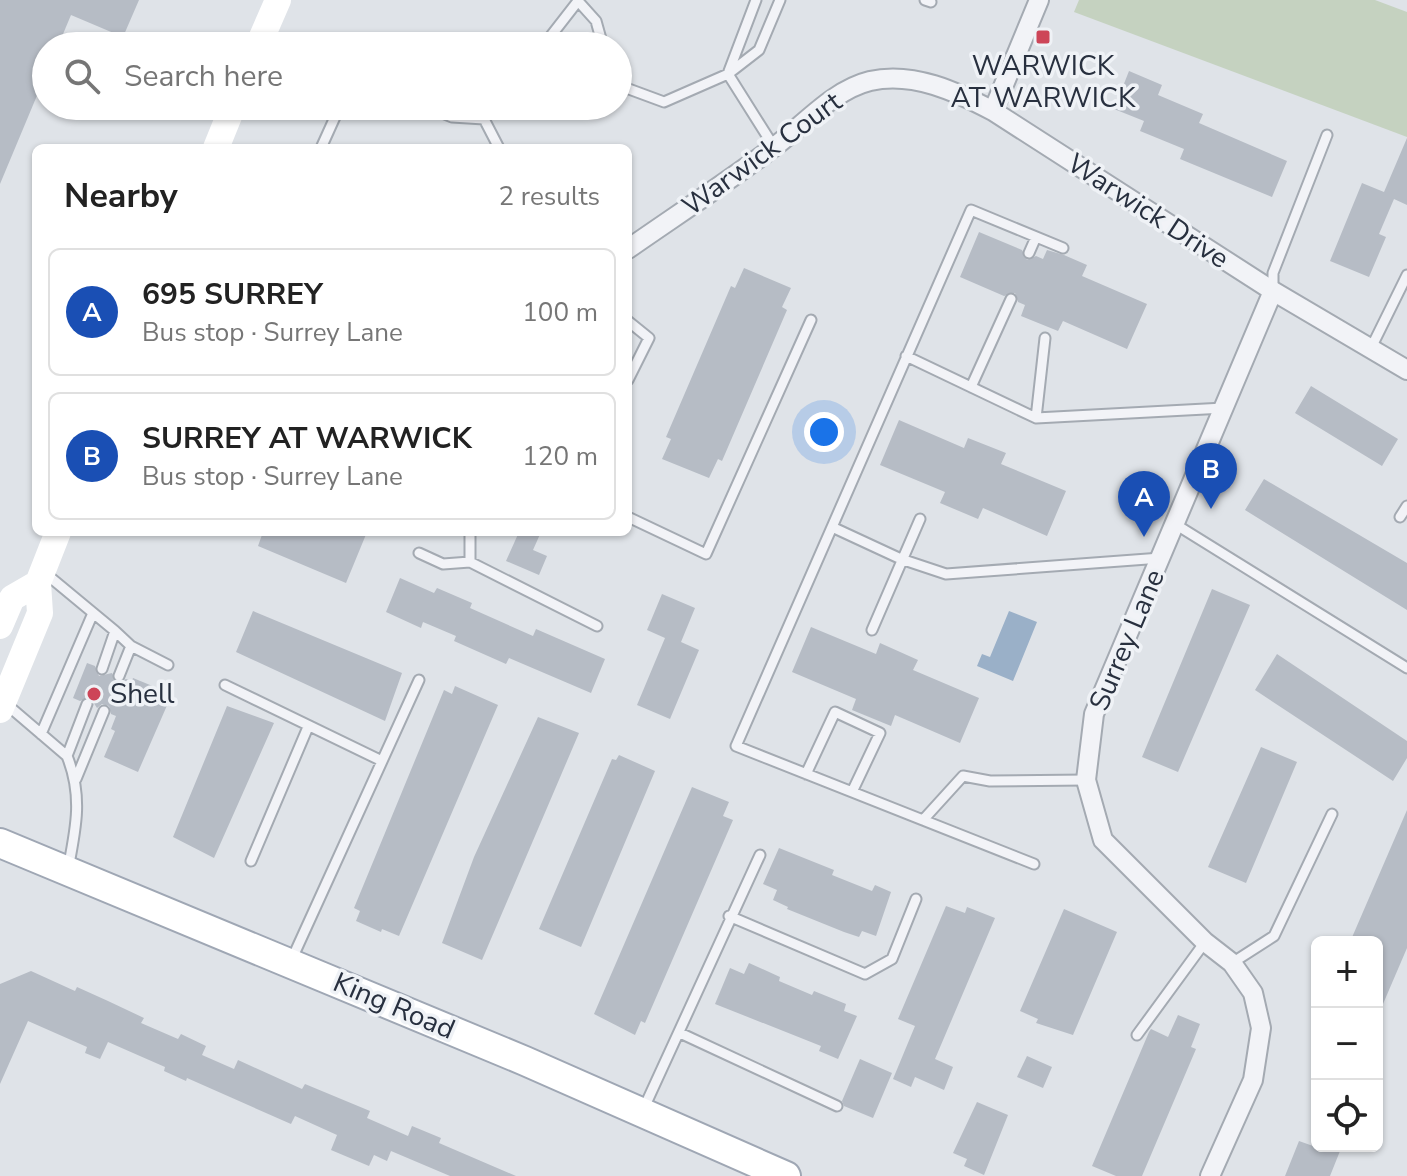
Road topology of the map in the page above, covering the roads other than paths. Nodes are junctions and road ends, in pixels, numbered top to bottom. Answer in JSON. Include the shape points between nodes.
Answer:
{"nodes":[{"id":1,"x":278,"y":0,"type":"edge"},
{"id":2,"x":756,"y":0,"type":"edge"},
{"id":3,"x":780,"y":0,"type":"edge"},
{"id":4,"x":1039,"y":0,"type":"edge"},
{"id":5,"x":264,"y":32,"type":"edge"},
{"id":6,"x":554,"y":32,"type":"edge"},
{"id":7,"x":599,"y":32,"type":"edge"},
{"id":8,"x":728,"y":74,"type":"junction"},
{"id":9,"x":632,"y":90,"type":"edge"},
{"id":10,"x":993,"y":111,"type":"junction"},
{"id":11,"x":227,"y":120,"type":"edge"},
{"id":12,"x":334,"y":120,"type":"edge"},
{"id":13,"x":485,"y":120,"type":"edge"},
{"id":14,"x":1327,"y":135,"type":"dead end"},
{"id":15,"x":218,"y":144,"type":"edge"},
{"id":16,"x":323,"y":144,"type":"edge"},
{"id":17,"x":497,"y":144,"type":"edge"},
{"id":18,"x":774,"y":147,"type":"junction"},
{"id":19,"x":1036,"y":237,"type":"junction"},
{"id":20,"x":632,"y":246,"type":"edge"},
{"id":21,"x":1063,"y":248,"type":"dead end"},
{"id":22,"x":1029,"y":253,"type":"dead end"},
{"id":23,"x":1407,"y":275,"type":"edge"},
{"id":24,"x":1273,"y":291,"type":"junction"},
{"id":25,"x":1011,"y":299,"type":"dead end"},
{"id":26,"x":811,"y":320,"type":"dead end"},
{"id":27,"x":632,"y":324,"type":"edge"},
{"id":28,"x":1045,"y":338,"type":"dead end"},
{"id":29,"x":1371,"y":348,"type":"junction"},
{"id":30,"x":906,"y":356,"type":"junction"},
{"id":31,"x":1407,"y":370,"type":"edge"},
{"id":32,"x":632,"y":372,"type":"edge"},
{"id":33,"x":971,"y":387,"type":"junction"},
{"id":34,"x":1226,"y":408,"type":"junction"},
{"id":35,"x":1036,"y":418,"type":"junction"},
{"id":36,"x":1407,"y":506,"type":"edge"},
{"id":37,"x":1400,"y":517,"type":"dead end"},
{"id":38,"x":632,"y":519,"type":"edge"},
{"id":39,"x":920,"y":519,"type":"dead end"},
{"id":40,"x":1175,"y":524,"type":"junction"},
{"id":41,"x":832,"y":527,"type":"junction"},
{"id":42,"x":56,"y":536,"type":"edge"},
{"id":43,"x":470,"y":536,"type":"edge"},
{"id":44,"x":419,"y":553,"type":"dead end"},
{"id":45,"x":1161,"y":558,"type":"junction"},
{"id":46,"x":901,"y":559,"type":"junction"},
{"id":47,"x":470,"y":562,"type":"junction"},
{"id":48,"x":40,"y":577,"type":"junction"},
{"id":49,"x":93,"y":613,"type":"junction"},
{"id":50,"x":0,"y":626,"type":"edge"},
{"id":51,"x":597,"y":626,"type":"dead end"},
{"id":52,"x":872,"y":630,"type":"dead end"},
{"id":53,"x":115,"y":631,"type":"junction"},
{"id":54,"x":131,"y":646,"type":"junction"},
{"id":55,"x":168,"y":665,"type":"dead end"},
{"id":56,"x":1407,"y":668,"type":"edge"},
{"id":57,"x":102,"y":669,"type":"dead end"},
{"id":58,"x":119,"y":676,"type":"dead end"},
{"id":59,"x":419,"y":680,"type":"dead end"},
{"id":60,"x":225,"y":685,"type":"dead end"},
{"id":61,"x":87,"y":704,"type":"dead end"},
{"id":62,"x":2,"y":706,"type":"edge"},
{"id":63,"x":104,"y":711,"type":"dead end"},
{"id":64,"x":308,"y":727,"type":"junction"},
{"id":65,"x":41,"y":734,"type":"junction"},
{"id":66,"x":67,"y":756,"type":"junction"},
{"id":67,"x":380,"y":760,"type":"junction"},
{"id":68,"x":806,"y":774,"type":"junction"},
{"id":69,"x":76,"y":779,"type":"junction"},
{"id":70,"x":1086,"y":780,"type":"junction"},
{"id":71,"x":852,"y":792,"type":"junction"},
{"id":72,"x":1332,"y":814,"type":"dead end"},
{"id":73,"x":923,"y":820,"type":"junction"},
{"id":74,"x":0,"y":843,"type":"edge"},
{"id":75,"x":760,"y":855,"type":"dead end"},
{"id":76,"x":251,"y":861,"type":"dead end"},
{"id":77,"x":1034,"y":864,"type":"dead end"},
{"id":78,"x":68,"y":870,"type":"junction"},
{"id":79,"x":916,"y":899,"type":"dead end"},
{"id":80,"x":729,"y":916,"type":"junction"},
{"id":81,"x":1205,"y":942,"type":"junction"},
{"id":82,"x":291,"y":962,"type":"junction"},
{"id":83,"x":1232,"y":963,"type":"junction"},
{"id":84,"x":680,"y":1033,"type":"junction"},
{"id":85,"x":1137,"y":1035,"type":"dead end"},
{"id":86,"x":837,"y":1106,"type":"dead end"},
{"id":87,"x":641,"y":1112,"type":"junction"},
{"id":88,"x":786,"y":1176,"type":"edge"},
{"id":89,"x":1210,"y":1176,"type":"edge"}],
"edges":[{"from":1,"to":5,"type":"main road"},
{"from":2,"to":8,"type":"lane"},
{"from":3,"to":8,"type":"lane","via":[[759,50]]},
{"from":4,"to":10,"type":"street"},
{"from":6,"to":7,"type":"lane","via":[[578,1]]},
{"from":8,"to":9,"type":"lane","via":[[664,102]]},
{"from":8,"to":18,"type":"lane"},
{"from":10,"to":18,"type":"street","name":"Warwick Court","via":[[916,81],[871,81],[835,98]]},
{"from":10,"to":24,"type":"street","name":"Warwick Drive"},
{"from":11,"to":15,"type":"main road"},
{"from":12,"to":16,"type":"lane"},
{"from":13,"to":17,"type":"lane"},
{"from":14,"to":24,"type":"lane","via":[[1273,273]]},
{"from":18,"to":20,"type":"street","name":"Warwick Court"},
{"from":19,"to":21,"type":"lane"},
{"from":19,"to":22,"type":"lane"},
{"from":19,"to":30,"type":"lane","via":[[971,210]]},
{"from":23,"to":29,"type":"lane"},
{"from":24,"to":29,"type":"street","name":"Warwick Drive"},
{"from":24,"to":34,"type":"street","name":"Surrey Lane"},
{"from":25,"to":33,"type":"lane"},
{"from":26,"to":38,"type":"lane","via":[[706,554]]},
{"from":27,"to":32,"type":"lane","via":[[649,338]]},
{"from":28,"to":35,"type":"lane"},
{"from":29,"to":31,"type":"street","name":"Warwick Drive"},
{"from":30,"to":33,"type":"lane"},
{"from":30,"to":41,"type":"lane"},
{"from":33,"to":35,"type":"lane"},
{"from":34,"to":35,"type":"lane"},
{"from":34,"to":40,"type":"street","name":"Surrey Lane"},
{"from":36,"to":37,"type":"lane"},
{"from":39,"to":46,"type":"lane"},
{"from":40,"to":45,"type":"street","name":"Surrey Lane"},
{"from":40,"to":56,"type":"lane"},
{"from":41,"to":46,"type":"lane"},
{"from":41,"to":68,"type":"lane","via":[[736,746]]},
{"from":42,"to":48,"type":"main road"},
{"from":43,"to":47,"type":"lane"},
{"from":44,"to":47,"type":"lane","via":[[443,564]]},
{"from":45,"to":46,"type":"lane","via":[[946,574]]},
{"from":45,"to":70,"type":"street","name":"Surrey Lane","via":[[1094,714]]},
{"from":46,"to":52,"type":"lane"},
{"from":47,"to":51,"type":"lane"},
{"from":48,"to":49,"type":"lane"},
{"from":48,"to":50,"type":"main road","via":[[12,598]]},
{"from":48,"to":62,"type":"main road","via":[[40,613]]},
{"from":49,"to":53,"type":"lane"},
{"from":49,"to":65,"type":"lane"},
{"from":53,"to":54,"type":"lane"},
{"from":53,"to":57,"type":"lane"},
{"from":54,"to":55,"type":"lane"},
{"from":54,"to":58,"type":"lane"},
{"from":59,"to":67,"type":"lane"},
{"from":60,"to":64,"type":"lane"},
{"from":61,"to":66,"type":"lane"},
{"from":62,"to":65,"type":"lane"},
{"from":63,"to":69,"type":"lane"},
{"from":64,"to":67,"type":"lane"},
{"from":64,"to":76,"type":"lane"},
{"from":65,"to":66,"type":"lane"},
{"from":66,"to":69,"type":"lane"},
{"from":67,"to":82,"type":"lane"},
{"from":68,"to":71,"type":"lane"},
{"from":68,"to":71,"type":"lane","via":[[835,712],[880,733]]},
{"from":69,"to":78,"type":"lane","via":[[79,807]]},
{"from":70,"to":73,"type":"lane","via":[[990,781],[963,776]]},
{"from":70,"to":81,"type":"street","name":"Surrey Lane","via":[[1103,840]]},
{"from":71,"to":73,"type":"lane"},
{"from":72,"to":83,"type":"lane","via":[[1274,936]]},
{"from":73,"to":77,"type":"lane"},
{"from":74,"to":78,"type":"main road","name":"King Road"},
{"from":75,"to":80,"type":"lane"},
{"from":78,"to":82,"type":"main road","name":"King Road"},
{"from":79,"to":80,"type":"lane","via":[[892,959],[865,974]]},
{"from":80,"to":84,"type":"lane"},
{"from":81,"to":83,"type":"street","name":"Surrey Lane"},
{"from":81,"to":85,"type":"lane"},
{"from":82,"to":87,"type":"main road","name":"King Road"},
{"from":83,"to":89,"type":"street","name":"Surrey Lane","via":[[1253,993],[1261,1028],[1253,1080]]},
{"from":84,"to":86,"type":"lane"},
{"from":84,"to":87,"type":"lane"},
{"from":87,"to":88,"type":"main road","name":"King Road"}]}
